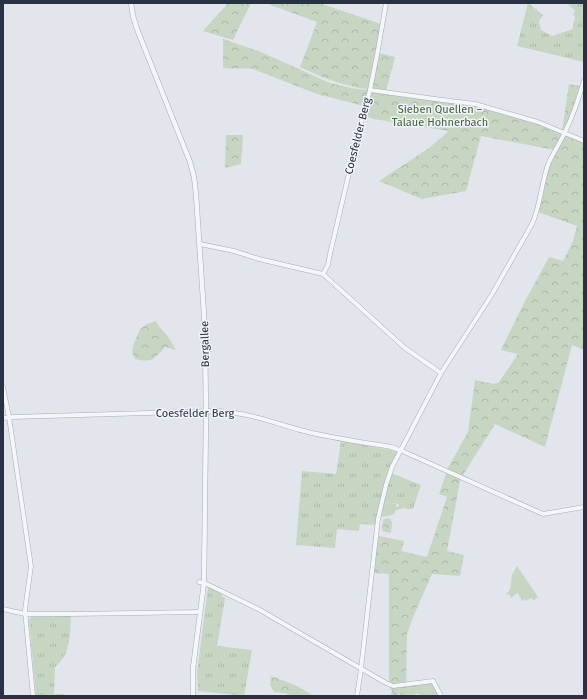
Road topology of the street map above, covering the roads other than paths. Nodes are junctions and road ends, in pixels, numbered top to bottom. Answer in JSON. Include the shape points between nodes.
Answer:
{"nodes":[{"id":1,"x":131,"y":3,"type":"edge"},
{"id":2,"x":386,"y":3,"type":"edge"},
{"id":3,"x":584,"y":80,"type":"edge"},
{"id":4,"x":370,"y":90,"type":"junction"},
{"id":5,"x":565,"y":133,"type":"junction"},
{"id":6,"x":584,"y":141,"type":"edge"},
{"id":7,"x":200,"y":244,"type":"junction"},
{"id":8,"x":323,"y":274,"type":"junction"},
{"id":9,"x":440,"y":373,"type":"junction"},
{"id":10,"x":3,"y":387,"type":"edge"},
{"id":11,"x":206,"y":412,"type":"junction"},
{"id":12,"x":9,"y":417,"type":"junction"},
{"id":13,"x":3,"y":418,"type":"edge"},
{"id":14,"x":400,"y":450,"type":"junction"},
{"id":15,"x":584,"y":507,"type":"edge"},
{"id":16,"x":201,"y":582,"type":"junction"},
{"id":17,"x":3,"y":609,"type":"edge"},
{"id":18,"x":198,"y":612,"type":"junction"},
{"id":19,"x":25,"y":614,"type":"junction"},
{"id":20,"x":361,"y":669,"type":"junction"},
{"id":21,"x":33,"y":696,"type":"edge"},
{"id":22,"x":193,"y":696,"type":"edge"},
{"id":23,"x":357,"y":696,"type":"edge"},
{"id":24,"x":441,"y":696,"type":"edge"}],
"edges":[{"from":1,"to":7,"type":"street","name":"Bergallee","via":[[135,23],[193,172]]},
{"from":2,"to":4,"type":"street","name":"Coesfelder Berg"},
{"from":3,"to":5,"type":"street"},
{"from":4,"to":5,"type":"street","via":[[482,106],[538,122]]},
{"from":4,"to":8,"type":"street","name":"Coesfelder Berg","via":[[329,260]]},
{"from":5,"to":6,"type":"street"},
{"from":5,"to":9,"type":"street","via":[[549,163],[532,224],[491,296]]},
{"from":7,"to":8,"type":"street"},
{"from":7,"to":11,"type":"street","name":"Bergallee"},
{"from":8,"to":9,"type":"street","via":[[405,348]]},
{"from":9,"to":14,"type":"street"},
{"from":10,"to":12,"type":"street"},
{"from":11,"to":12,"type":"street","name":"Coesfelder Berg"},
{"from":11,"to":14,"type":"street","name":"Coesfelder Berg","via":[[246,415],[301,430]]},
{"from":11,"to":16,"type":"street","name":"Bergallee"},
{"from":12,"to":13,"type":"street","name":"Coesfelder Berg"},
{"from":12,"to":19,"type":"street","via":[[31,566]]},
{"from":14,"to":15,"type":"street","name":"Coesfelder Berg","via":[[543,514]]},
{"from":14,"to":20,"type":"street","via":[[388,476],[378,519]]},
{"from":16,"to":18,"type":"street","name":"Bergallee"},
{"from":16,"to":20,"type":"street","via":[[260,610]]},
{"from":17,"to":19,"type":"street"},
{"from":18,"to":19,"type":"street"},
{"from":18,"to":22,"type":"street","name":"Bergallee"},
{"from":19,"to":21,"type":"street"},
{"from":20,"to":23,"type":"street"},
{"from":20,"to":24,"type":"street","via":[[394,686],[433,681]]}]}
